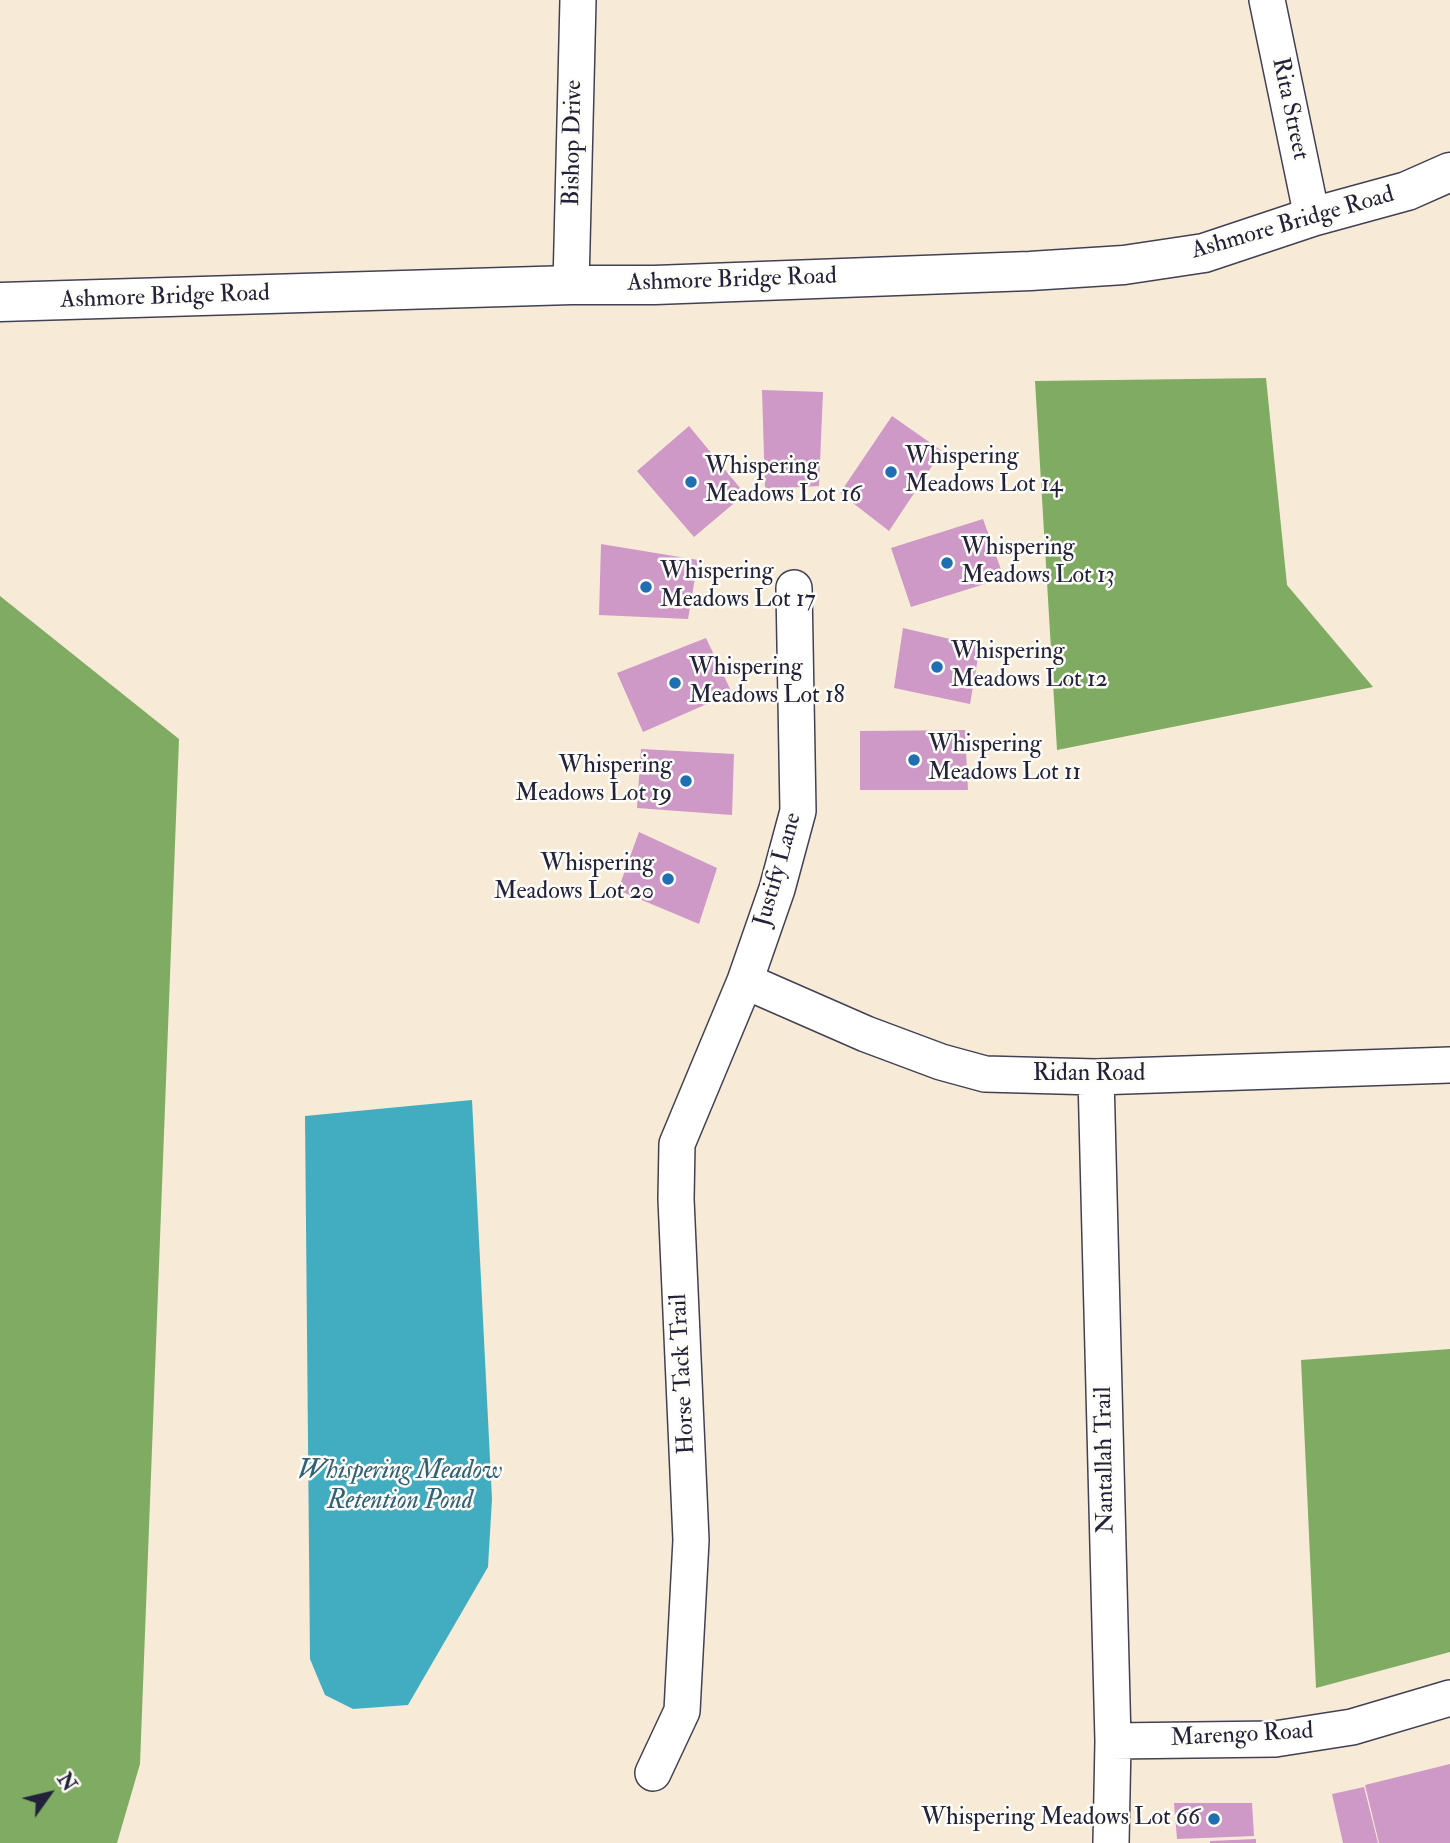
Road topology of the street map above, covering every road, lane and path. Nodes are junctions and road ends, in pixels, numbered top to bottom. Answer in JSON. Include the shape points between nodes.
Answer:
{"nodes":[{"id":1,"x":578,"y":0,"type":"edge"},
{"id":2,"x":1267,"y":0,"type":"edge"},
{"id":3,"x":1450,"y":172,"type":"edge"},
{"id":4,"x":1312,"y":217,"type":"junction"},
{"id":5,"x":571,"y":285,"type":"junction"},
{"id":6,"x":0,"y":302,"type":"edge"},
{"id":7,"x":794,"y":587,"type":"dead end"},
{"id":8,"x":745,"y":981,"type":"junction"},
{"id":9,"x":1450,"y":1065,"type":"edge"},
{"id":10,"x":1096,"y":1077,"type":"junction"},
{"id":11,"x":1450,"y":1698,"type":"edge"},
{"id":12,"x":1113,"y":1741,"type":"junction"},
{"id":13,"x":653,"y":1773,"type":"dead end"},
{"id":14,"x":1111,"y":1843,"type":"edge"}],
"edges":[{"from":1,"to":5,"type":"street","name":"Bishop Drive"},
{"from":2,"to":4,"type":"street","name":"Rita Street"},
{"from":3,"to":4,"type":"main road","name":"Ashmore Bridge Road","via":[[1406,191]]},
{"from":4,"to":5,"type":"main road","name":"Ashmore Bridge Road","via":[[1204,253],[1124,265]]},
{"from":5,"to":6,"type":"main road","name":"Ashmore Bridge Road"},
{"from":7,"to":8,"type":"street","name":"Justify Lane","via":[[798,811]]},
{"from":8,"to":10,"type":"street","name":"Ridan Road","via":[[941,1062],[985,1074]]},
{"from":8,"to":13,"type":"street","name":"Horse Tack Trail","via":[[677,1144],[691,1540],[682,1711]]},
{"from":9,"to":10,"type":"street","name":"Ridan Road"},
{"from":10,"to":12,"type":"street","name":"Nantallah Trail"},
{"from":11,"to":12,"type":"street","name":"Marengo Road","via":[[1352,1727],[1275,1739]]},
{"from":12,"to":14,"type":"street","name":"Nantallah Trail"}]}
